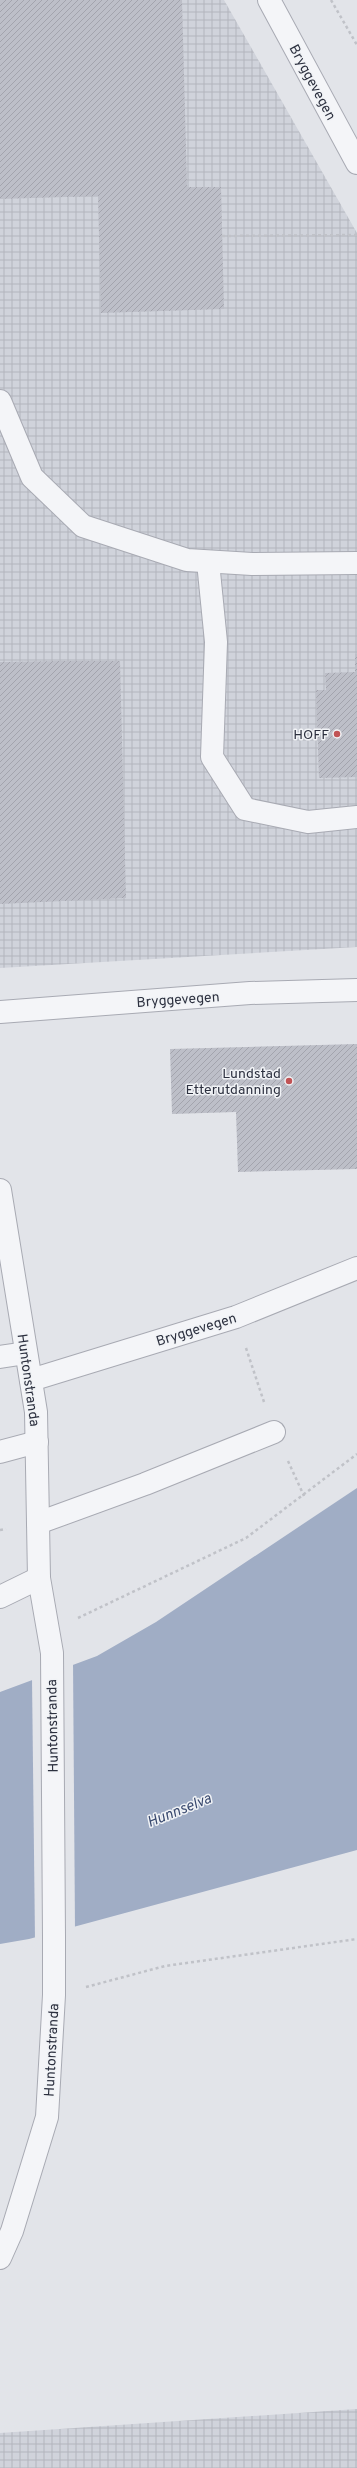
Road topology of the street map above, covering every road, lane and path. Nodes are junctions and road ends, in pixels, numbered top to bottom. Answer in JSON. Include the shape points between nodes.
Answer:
{"nodes":[{"id":1,"x":269,"y":0,"type":"edge"},
{"id":2,"x":331,"y":0,"type":"edge"},
{"id":3,"x":357,"y":45,"type":"edge"},
{"id":4,"x":357,"y":163,"type":"edge"},
{"id":5,"x":357,"y":235,"type":"edge"},
{"id":6,"x":222,"y":236,"type":"dead end"},
{"id":7,"x":0,"y":401,"type":"edge"},
{"id":8,"x":208,"y":562,"type":"junction"},
{"id":9,"x":357,"y":563,"type":"edge"},
{"id":10,"x":357,"y":817,"type":"edge"},
{"id":11,"x":357,"y":990,"type":"edge"},
{"id":12,"x":0,"y":1012,"type":"edge"},
{"id":13,"x":0,"y":1190,"type":"edge"},
{"id":14,"x":357,"y":1268,"type":"edge"},
{"id":15,"x":26,"y":1352,"type":"junction"},
{"id":16,"x":0,"y":1357,"type":"edge"},
{"id":17,"x":31,"y":1380,"type":"junction"},
{"id":18,"x":274,"y":1432,"type":"dead end"},
{"id":19,"x":36,"y":1442,"type":"junction"},
{"id":20,"x":0,"y":1452,"type":"edge"},
{"id":21,"x":357,"y":1454,"type":"edge"},
{"id":22,"x":38,"y":1523,"type":"junction"},
{"id":23,"x":39,"y":1578,"type":"junction"},
{"id":24,"x":0,"y":1597,"type":"edge"},
{"id":25,"x":49,"y":1631,"type":"junction"},
{"id":26,"x":356,"y":1938,"type":"edge"},
{"id":27,"x":54,"y":1995,"type":"junction"},
{"id":28,"x":0,"y":2258,"type":"edge"}],
"edges":[{"from":1,"to":4,"type":"street","name":"Bryggevegen"},
{"from":2,"to":3,"type":"path"},
{"from":5,"to":6,"type":"path"},
{"from":7,"to":8,"type":"street","via":[[32,477],[83,526],[187,560]]},
{"from":8,"to":9,"type":"street"},
{"from":8,"to":10,"type":"street","via":[[216,642],[212,757],[245,809],[308,822]]},
{"from":11,"to":12,"type":"street","name":"Bryggevegen","via":[[250,993]]},
{"from":13,"to":15,"type":"street","name":"Huntonstranda"},
{"from":14,"to":17,"type":"street","name":"Bryggevegen","via":[[236,1317]]},
{"from":15,"to":16,"type":"street"},
{"from":15,"to":17,"type":"street","name":"Huntonstranda"},
{"from":17,"to":19,"type":"street","name":"Huntonstranda","via":[[36,1412]]},
{"from":18,"to":22,"type":"street","via":[[145,1484]]},
{"from":19,"to":20,"type":"street"},
{"from":19,"to":22,"type":"street","name":"Huntonstranda"},
{"from":21,"to":25,"type":"path","via":[[246,1538]]},
{"from":22,"to":23,"type":"street","name":"Huntonstranda"},
{"from":23,"to":24,"type":"street"},
{"from":23,"to":25,"type":"street","name":"Huntonstranda"},
{"from":25,"to":27,"type":"street","name":"Huntonstranda","via":[[52,1653]]},
{"from":26,"to":27,"type":"path","via":[[164,1966]]},
{"from":27,"to":28,"type":"street","name":"Huntonstranda","via":[[47,2117],[12,2231]]}]}
